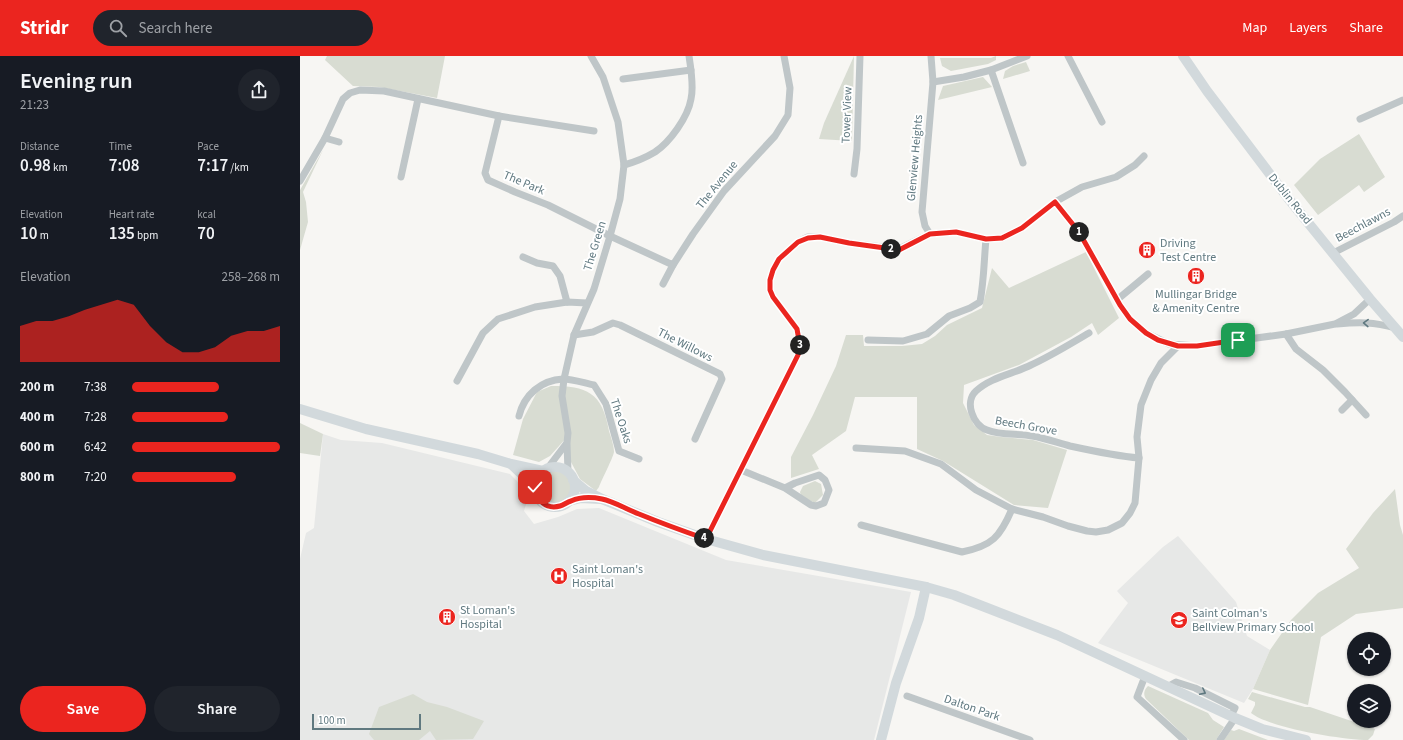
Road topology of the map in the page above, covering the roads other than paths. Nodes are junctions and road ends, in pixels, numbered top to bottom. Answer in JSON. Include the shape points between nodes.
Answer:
{"nodes":[{"id":1,"x":591,"y":56,"type":"edge"},
{"id":2,"x":689,"y":56,"type":"edge"},
{"id":3,"x":784,"y":56,"type":"edge"},
{"id":4,"x":860,"y":56,"type":"edge"},
{"id":5,"x":931,"y":56,"type":"edge"},
{"id":6,"x":1026,"y":56,"type":"edge"},
{"id":7,"x":1068,"y":56,"type":"edge"},
{"id":8,"x":1183,"y":56,"type":"edge"},
{"id":9,"x":1008,"y":59,"type":"edge"},
{"id":10,"x":691,"y":70,"type":"junction"},
{"id":11,"x":991,"y":70,"type":"junction"},
{"id":12,"x":623,"y":79,"type":"dead end"},
{"id":13,"x":933,"y":82,"type":"junction"},
{"id":14,"x":418,"y":99,"type":"junction"},
{"id":15,"x":1403,"y":100,"type":"edge"},
{"id":16,"x":499,"y":116,"type":"junction"},
{"id":17,"x":1360,"y":119,"type":"dead end"},
{"id":18,"x":1102,"y":122,"type":"dead end"},
{"id":19,"x":594,"y":131,"type":"dead end"},
{"id":20,"x":326,"y":138,"type":"junction"},
{"id":21,"x":339,"y":142,"type":"dead end"},
{"id":22,"x":1144,"y":156,"type":"dead end"},
{"id":23,"x":1023,"y":163,"type":"dead end"},
{"id":24,"x":624,"y":165,"type":"junction"},
{"id":25,"x":854,"y":174,"type":"dead end"},
{"id":26,"x":401,"y":177,"type":"dead end"},
{"id":27,"x":300,"y":181,"type":"edge"},
{"id":28,"x":1055,"y":202,"type":"junction"},
{"id":29,"x":1403,"y":216,"type":"edge"},
{"id":30,"x":930,"y":234,"type":"junction"},
{"id":31,"x":610,"y":236,"type":"junction"},
{"id":32,"x":986,"y":239,"type":"junction"},
{"id":33,"x":1333,"y":253,"type":"junction"},
{"id":34,"x":523,"y":257,"type":"dead end"},
{"id":35,"x":673,"y":265,"type":"junction"},
{"id":36,"x":1148,"y":274,"type":"dead end"},
{"id":37,"x":664,"y":284,"type":"dead end"},
{"id":38,"x":1118,"y":299,"type":"junction"},
{"id":39,"x":1370,"y":299,"type":"junction"},
{"id":40,"x":567,"y":302,"type":"junction"},
{"id":41,"x":586,"y":304,"type":"junction"},
{"id":42,"x":1335,"y":324,"type":"junction"},
{"id":43,"x":1396,"y":328,"type":"junction"},
{"id":44,"x":1089,"y":333,"type":"dead end"},
{"id":45,"x":1286,"y":334,"type":"junction"},
{"id":46,"x":574,"y":335,"type":"junction"},
{"id":47,"x":1403,"y":337,"type":"edge"},
{"id":48,"x":868,"y":340,"type":"dead end"},
{"id":49,"x":1178,"y":346,"type":"junction"},
{"id":50,"x":564,"y":379,"type":"junction"},
{"id":51,"x":457,"y":380,"type":"dead end"},
{"id":52,"x":1352,"y":400,"type":"junction"},
{"id":53,"x":300,"y":409,"type":"edge"},
{"id":54,"x":1342,"y":410,"type":"dead end"},
{"id":55,"x":1366,"y":415,"type":"dead end"},
{"id":56,"x":519,"y":416,"type":"dead end"},
{"id":57,"x":695,"y":439,"type":"dead end"},
{"id":58,"x":567,"y":443,"type":"junction"},
{"id":59,"x":856,"y":448,"type":"dead end"},
{"id":60,"x":1139,"y":458,"type":"junction"},
{"id":61,"x":639,"y":459,"type":"dead end"},
{"id":62,"x":511,"y":464,"type":"junction"},
{"id":63,"x":545,"y":470,"type":"junction"},
{"id":64,"x":741,"y":470,"type":"junction"},
{"id":65,"x":571,"y":476,"type":"junction"},
{"id":66,"x":535,"y":487,"type":"junction"},
{"id":67,"x":785,"y":488,"type":"junction"},
{"id":68,"x":602,"y":499,"type":"junction"},
{"id":69,"x":570,"y":501,"type":"junction"},
{"id":70,"x":1012,"y":509,"type":"junction"},
{"id":71,"x":861,"y":525,"type":"dead end"},
{"id":72,"x":706,"y":539,"type":"junction"},
{"id":73,"x":926,"y":586,"type":"junction"},
{"id":74,"x":1145,"y":676,"type":"junction"},
{"id":75,"x":907,"y":696,"type":"dead end"},
{"id":76,"x":1233,"y":717,"type":"junction"},
{"id":77,"x":881,"y":740,"type":"edge"},
{"id":78,"x":1030,"y":740,"type":"edge"},
{"id":79,"x":1184,"y":740,"type":"edge"},
{"id":80,"x":1220,"y":740,"type":"edge"},
{"id":81,"x":1305,"y":740,"type":"edge"}],
"edges":[{"from":1,"to":24,"type":"street","name":"The Green","via":[[603,77],[618,122]]},
{"from":2,"to":10,"type":"street"},
{"from":3,"to":35,"type":"street","name":"The Avenue","via":[[790,88],[788,115],[775,136],[724,191]]},
{"from":4,"to":25,"type":"street","name":"Tower View"},
{"from":5,"to":13,"type":"street","name":"Glenview Heights"},
{"from":6,"to":9,"type":"street"},
{"from":7,"to":18,"type":"street"},
{"from":8,"to":33,"type":"street","name":"Dublin Road","via":[[1288,198]]},
{"from":9,"to":11,"type":"street"},
{"from":10,"to":12,"type":"street"},
{"from":10,"to":24,"type":"street","via":[[691,99],[679,126],[656,151],[637,162]]},
{"from":11,"to":13,"type":"street"},
{"from":11,"to":23,"type":"street"},
{"from":13,"to":30,"type":"street","name":"Glenview Heights","via":[[922,212]]},
{"from":14,"to":16,"type":"street"},
{"from":14,"to":20,"type":"street","via":[[384,91],[360,90],[350,93],[343,99]]},
{"from":14,"to":26,"type":"street"},
{"from":15,"to":17,"type":"street"},
{"from":16,"to":19,"type":"street"},
{"from":16,"to":31,"type":"street","name":"The Park","via":[[485,173],[488,180],[548,205]]},
{"from":20,"to":21,"type":"street"},
{"from":20,"to":27,"type":"street"},
{"from":22,"to":28,"type":"street","via":[[1116,177],[1082,187]]},
{"from":24,"to":31,"type":"street","name":"The Green","via":[[620,199]]},
{"from":28,"to":32,"type":"street","via":[[1022,228],[1002,238]]},
{"from":28,"to":38,"type":"street","via":[[1079,232]]},
{"from":29,"to":33,"type":"street","name":"Beechlawns"},
{"from":30,"to":32,"type":"street","via":[[956,232]]},
{"from":30,"to":64,"type":"street","via":[[899,250],[820,237],[808,238],[798,242],[779,259],[770,280],[770,290],[797,329],[800,346],[798,355]]},
{"from":31,"to":35,"type":"street"},
{"from":31,"to":41,"type":"street","name":"The Green","via":[[594,289]]},
{"from":32,"to":48,"type":"street","via":[[980,302],[949,316],[927,334],[903,341]]},
{"from":33,"to":39,"type":"street","name":"Dublin Road"},
{"from":34,"to":40,"type":"street","via":[[553,266],[560,276]]},
{"from":35,"to":37,"type":"street","name":"The Avenue"},
{"from":36,"to":38,"type":"street"},
{"from":38,"to":49,"type":"street","via":[[1130,319],[1146,333]]},
{"from":39,"to":42,"type":"street","via":[[1354,314]]},
{"from":39,"to":43,"type":"street","name":"Dublin Road"},
{"from":40,"to":41,"type":"street"},
{"from":40,"to":51,"type":"street","via":[[535,307],[498,319],[483,333]]},
{"from":41,"to":46,"type":"street","name":"The Green"},
{"from":43,"to":42,"type":"street","one_way":true,"via":[[1362,322]]},
{"from":42,"to":45,"type":"street"},
{"from":43,"to":47,"type":"street","name":"Dublin Road"},
{"from":44,"to":60,"type":"street","name":"Beech Grove","via":[[1030,366],[982,386],[975,391],[970,402],[972,414],[977,423],[986,430],[999,434],[1033,436],[1120,457]]},
{"from":45,"to":49,"type":"street","via":[[1197,346]]},
{"from":45,"to":52,"type":"street","via":[[1296,349]]},
{"from":46,"to":50,"type":"street","name":"The Green"},
{"from":46,"to":57,"type":"street","name":"The Willows","via":[[592,332],[613,323],[720,374],[722,379]]},
{"from":49,"to":60,"type":"street","via":[[1161,363],[1141,405],[1137,437]]},
{"from":50,"to":56,"type":"street","via":[[550,382],[530,392]]},
{"from":50,"to":58,"type":"street","name":"The Green","via":[[562,396],[568,433]]},
{"from":50,"to":61,"type":"street","name":"The Oaks","via":[[594,385],[606,404],[619,451]]},
{"from":52,"to":54,"type":"street"},
{"from":52,"to":55,"type":"street"},
{"from":53,"to":62,"type":"street","via":[[366,429]]},
{"from":58,"to":63,"type":"street"},
{"from":58,"to":65,"type":"street","name":"The Green"},
{"from":59,"to":70,"type":"street","via":[[905,451],[940,464],[976,490]]},
{"from":60,"to":70,"type":"street","via":[[1134,503],[1130,513],[1122,522],[1108,530],[1087,531]]},
{"from":62,"to":63,"type":"street"},
{"from":62,"to":66,"type":"street"},
{"from":63,"to":65,"type":"street","via":[[558,467]]},
{"from":63,"to":66,"type":"street","via":[[537,479]]},
{"from":64,"to":67,"type":"street"},
{"from":64,"to":72,"type":"street"},
{"from":65,"to":68,"type":"street","via":[[586,491]]},
{"from":65,"to":69,"type":"street","via":[[575,488]]},
{"from":66,"to":69,"type":"street","via":[[537,497],[548,506],[558,507]]},
{"from":67,"to":67,"type":"street","via":[[816,506],[824,503],[829,490],[825,480],[819,476]]},
{"from":68,"to":69,"type":"street","via":[[581,498]]},
{"from":68,"to":72,"type":"street"},
{"from":70,"to":71,"type":"street","via":[[1004,527],[992,541],[976,549],[962,552]]},
{"from":72,"to":73,"type":"street","via":[[763,555]]},
{"from":73,"to":74,"type":"street","via":[[1057,635]]},
{"from":73,"to":77,"type":"street","via":[[919,618],[896,683]]},
{"from":74,"to":76,"type":"street"},
{"from":74,"to":79,"type":"street","via":[[1137,697]]},
{"from":75,"to":78,"type":"street","name":"Dalton Park"},
{"from":76,"to":80,"type":"street"},
{"from":76,"to":81,"type":"street","via":[[1262,729]]}]}
